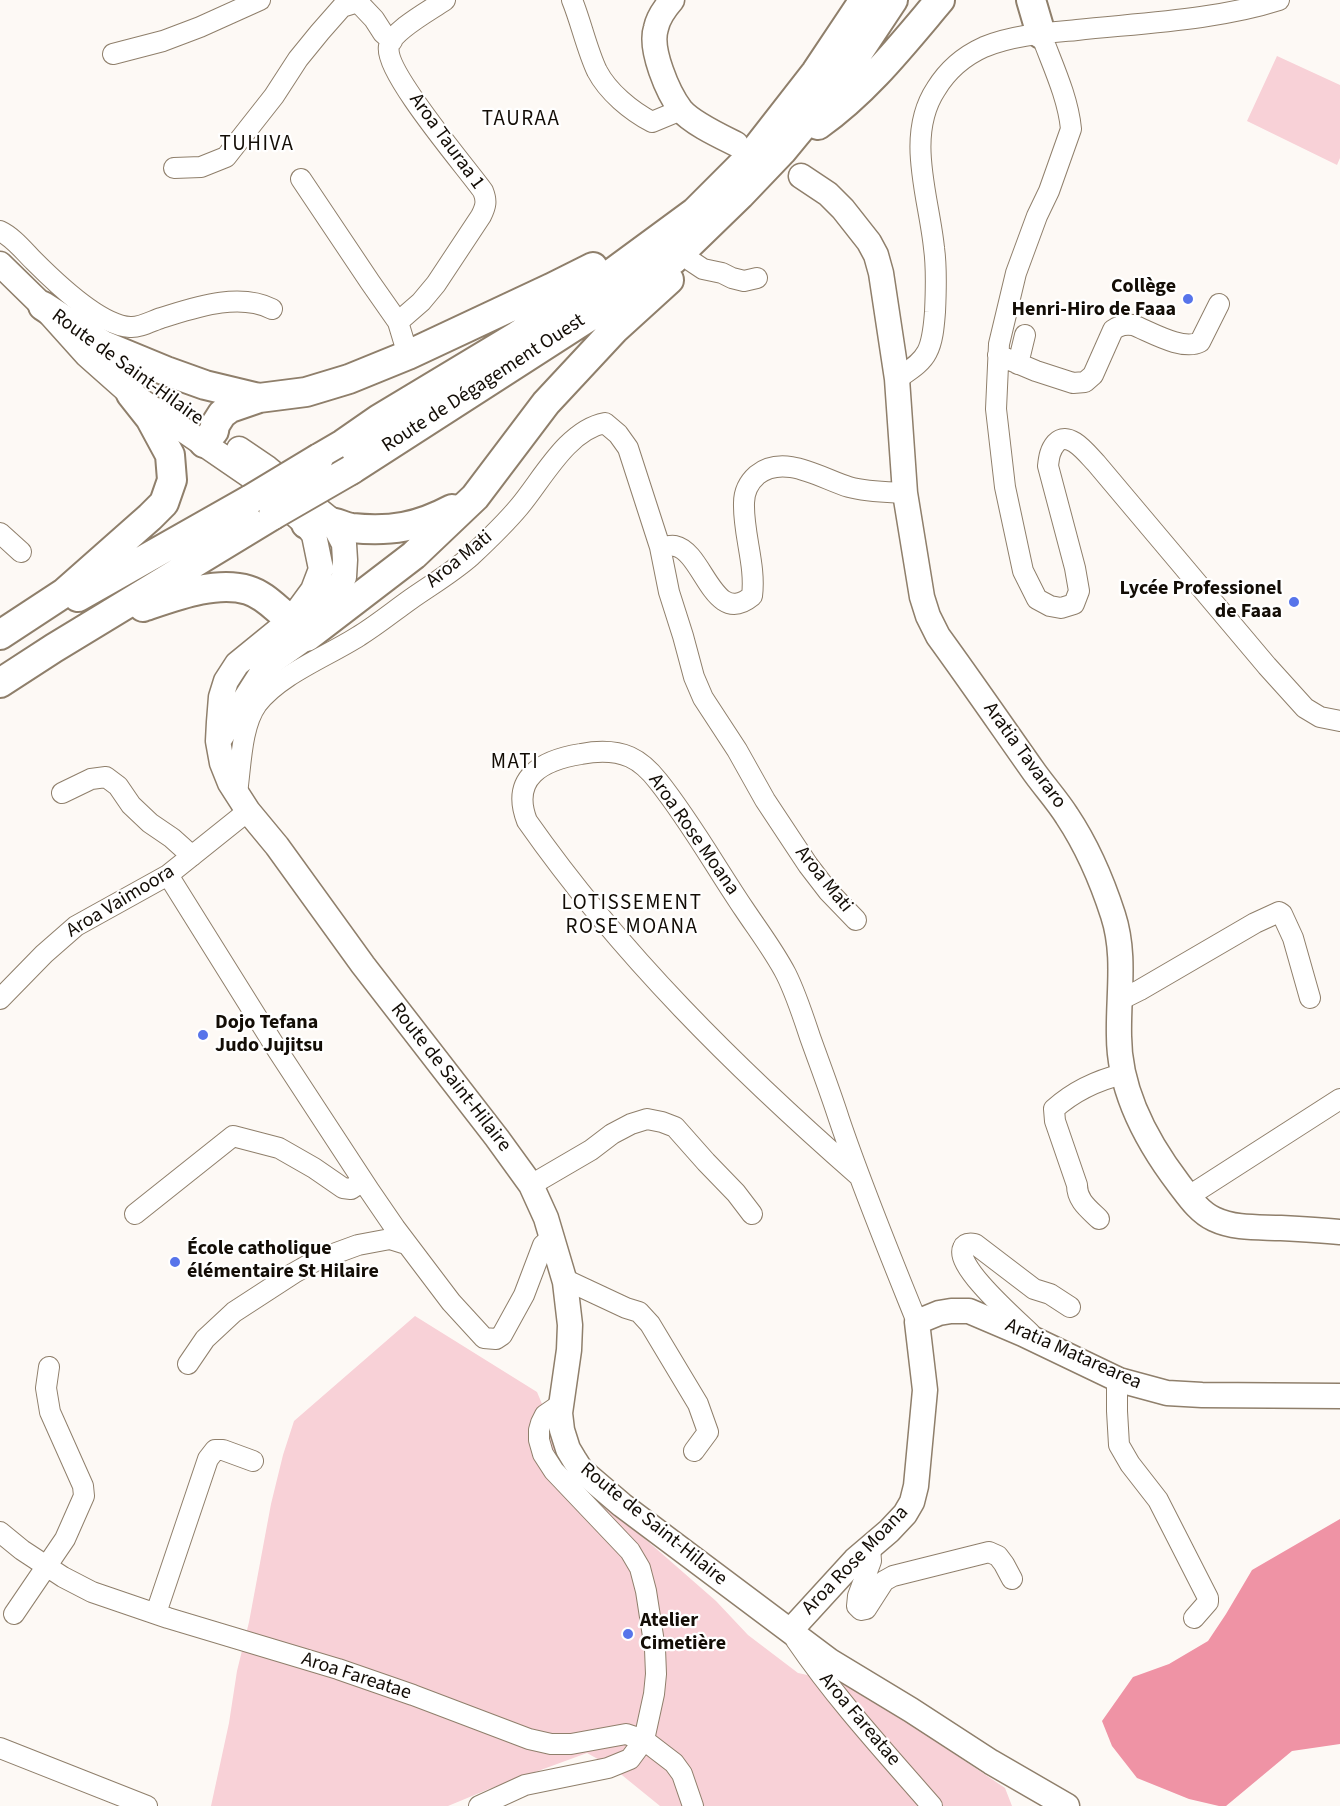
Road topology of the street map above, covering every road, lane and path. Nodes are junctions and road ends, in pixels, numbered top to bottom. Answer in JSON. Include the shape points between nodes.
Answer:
{"nodes":[{"id":1,"x":260,"y":0,"type":"edge"},
{"id":2,"x":445,"y":0,"type":"edge"},
{"id":3,"x":572,"y":0,"type":"edge"},
{"id":4,"x":672,"y":0,"type":"edge"},
{"id":5,"x":864,"y":0,"type":"edge"},
{"id":6,"x":893,"y":0,"type":"edge"},
{"id":7,"x":940,"y":0,"type":"edge"},
{"id":8,"x":1031,"y":0,"type":"edge"},
{"id":9,"x":1280,"y":0,"type":"edge"},
{"id":10,"x":357,"y":1,"type":"edge"},
{"id":11,"x":1041,"y":34,"type":"junction"},
{"id":12,"x":392,"y":41,"type":"junction"},
{"id":13,"x":113,"y":54,"type":"dead end"},
{"id":14,"x":681,"y":110,"type":"junction"},
{"id":15,"x":735,"y":144,"type":"dead end"},
{"id":16,"x":782,"y":151,"type":"junction"},
{"id":17,"x":174,"y":168,"type":"dead end"},
{"id":18,"x":801,"y":176,"type":"dead end"},
{"id":19,"x":302,"y":179,"type":"dead end"},
{"id":20,"x":740,"y":195,"type":"junction"},
{"id":21,"x":695,"y":212,"type":"junction"},
{"id":22,"x":0,"y":231,"type":"edge"},
{"id":23,"x":691,"y":261,"type":"junction"},
{"id":24,"x":0,"y":264,"type":"edge"},
{"id":25,"x":757,"y":278,"type":"dead end"},
{"id":26,"x":1219,"y":304,"type":"dead end"},
{"id":27,"x":43,"y":306,"type":"junction"},
{"id":28,"x":272,"y":309,"type":"dead end"},
{"id":29,"x":398,"y":322,"type":"junction"},
{"id":30,"x":1025,"y":335,"type":"dead end"},
{"id":31,"x":408,"y":355,"type":"junction"},
{"id":32,"x":998,"y":355,"type":"junction"},
{"id":33,"x":1018,"y":364,"type":"junction"},
{"id":34,"x":897,"y":379,"type":"junction"},
{"id":35,"x":131,"y":394,"type":"junction"},
{"id":36,"x":259,"y":398,"type":"junction"},
{"id":37,"x":209,"y":437,"type":"junction"},
{"id":38,"x":905,"y":494,"type":"junction"},
{"id":39,"x":475,"y":497,"type":"junction"},
{"id":40,"x":319,"y":523,"type":"junction"},
{"id":41,"x":0,"y":533,"type":"edge"},
{"id":42,"x":660,"y":547,"type":"junction"},
{"id":43,"x":21,"y":552,"type":"dead end"},
{"id":44,"x":332,"y":602,"type":"joint"},
{"id":45,"x":98,"y":621,"type":"junction"},
{"id":46,"x":299,"y":628,"type":"junction"},
{"id":47,"x":0,"y":635,"type":"edge"},
{"id":48,"x":0,"y":641,"type":"edge"},
{"id":49,"x":0,"y":683,"type":"edge"},
{"id":50,"x":1340,"y":721,"type":"edge"},
{"id":51,"x":62,"y":793,"type":"dead end"},
{"id":52,"x":242,"y":802,"type":"junction"},
{"id":53,"x":192,"y":856,"type":"junction"},
{"id":54,"x":168,"y":875,"type":"junction"},
{"id":55,"x":856,"y":920,"type":"dead end"},
{"id":56,"x":2,"y":994,"type":"edge"},
{"id":57,"x":1120,"y":999,"type":"junction"},
{"id":58,"x":1310,"y":999,"type":"dead end"},
{"id":59,"x":1123,"y":1074,"type":"junction"},
{"id":60,"x":1340,"y":1099,"type":"edge"},
{"id":61,"x":860,"y":1176,"type":"junction"},
{"id":62,"x":363,"y":1181,"type":"junction"},
{"id":63,"x":531,"y":1185,"type":"junction"},
{"id":64,"x":1189,"y":1197,"type":"junction"},
{"id":65,"x":135,"y":1214,"type":"dead end"},
{"id":66,"x":752,"y":1214,"type":"dead end"},
{"id":67,"x":1099,"y":1219,"type":"dead end"},
{"id":68,"x":1340,"y":1232,"type":"edge"},
{"id":69,"x":551,"y":1238,"type":"junction"},
{"id":70,"x":406,"y":1244,"type":"junction"},
{"id":71,"x":564,"y":1279,"type":"junction"},
{"id":72,"x":1070,"y":1307,"type":"dead end"},
{"id":73,"x":917,"y":1322,"type":"junction"},
{"id":74,"x":1040,"y":1342,"type":"junction"},
{"id":75,"x":188,"y":1364,"type":"dead end"},
{"id":76,"x":49,"y":1367,"type":"dead end"},
{"id":77,"x":1117,"y":1379,"type":"junction"},
{"id":78,"x":1340,"y":1396,"type":"edge"},
{"id":79,"x":561,"y":1404,"type":"junction"},
{"id":80,"x":694,"y":1451,"type":"dead end"},
{"id":81,"x":253,"y":1461,"type":"dead end"},
{"id":82,"x":0,"y":1532,"type":"edge"},
{"id":83,"x":870,"y":1547,"type":"junction"},
{"id":84,"x":47,"y":1567,"type":"junction"},
{"id":85,"x":1012,"y":1580,"type":"dead end"},
{"id":86,"x":156,"y":1613,"type":"junction"},
{"id":87,"x":14,"y":1614,"type":"dead end"},
{"id":88,"x":1194,"y":1618,"type":"dead end"},
{"id":89,"x":789,"y":1631,"type":"junction"},
{"id":90,"x":645,"y":1740,"type":"junction"},
{"id":91,"x":0,"y":1748,"type":"edge"},
{"id":92,"x":147,"y":1806,"type":"edge"},
{"id":93,"x":479,"y":1806,"type":"edge"},
{"id":94,"x":693,"y":1806,"type":"edge"},
{"id":95,"x":932,"y":1806,"type":"edge"},
{"id":96,"x":1067,"y":1806,"type":"edge"}],
"edges":[{"from":1,"to":13,"type":"street","via":[[163,41]]},
{"from":2,"to":12,"type":"street"},
{"from":3,"to":14,"type":"street","via":[[597,70],[622,101],[652,122]]},
{"from":4,"to":14,"type":"main road","via":[[659,18],[654,41],[662,72]]},
{"from":5,"to":21,"type":"highway","name":"Route de Dégagement Ouest","via":[[816,72],[748,158]]},
{"from":6,"to":16,"type":"highway","name":"Route de Dégagement Ouest","via":[[838,83]]},
{"from":7,"to":16,"type":"highway","via":[[892,58],[840,110]]},
{"from":8,"to":11,"type":"highway"},
{"from":9,"to":11,"type":"street","via":[[1226,13]]},
{"from":10,"to":12,"type":"street"},
{"from":10,"to":17,"type":"street","via":[[342,7],[320,32],[226,157],[201,167]]},
{"from":11,"to":32,"type":"street","via":[[1071,129],[1016,273]]},
{"from":11,"to":34,"type":"street","via":[[983,48],[954,66],[936,89],[922,118],[921,166],[934,249],[934,326],[928,351]]},
{"from":12,"to":29,"type":"street","name":"Aroa Tauraa 1","via":[[389,54],[397,75],[486,198],[481,216],[436,285]]},
{"from":14,"to":15,"type":"main road"},
{"from":16,"to":20,"type":"highway","name":"Route de Dégagement Ouest"},
{"from":18,"to":34,"type":"main road","name":"Aratia Tavararo","via":[[843,209],[876,255]]},
{"from":19,"to":29,"type":"street"},
{"from":20,"to":23,"type":"highway","via":[[713,242]]},
{"from":20,"to":45,"type":"highway","name":"Route de Dégagement Ouest","bridge":true,"via":[[674,260],[598,311],[351,470]]},
{"from":21,"to":31,"type":"highway","via":[[665,224],[551,288]]},
{"from":21,"to":48,"type":"highway","name":"Route de Dégagement Ouest","bridge":true,"via":[[517,336],[379,418],[343,444]]},
{"from":22,"to":28,"type":"street","via":[[53,280],[114,323],[132,327],[220,303],[244,302]]},
{"from":23,"to":25,"type":"street","via":[[732,278]]},
{"from":23,"to":39,"type":"highway","via":[[614,330],[553,395]]},
{"from":24,"to":27,"type":"main road"},
{"from":26,"to":33,"type":"street","via":[[1195,345],[1187,346],[1133,325],[1118,326],[1093,375],[1085,382],[1073,383]]},
{"from":27,"to":35,"type":"main road","name":"Route de Saint-Hilaire","via":[[87,355]]},
{"from":27,"to":36,"type":"highway","via":[[103,345],[205,384]]},
{"from":27,"to":37,"type":"main road","name":"Route de Saint-Hilaire"},
{"from":29,"to":31,"type":"street"},
{"from":30,"to":33,"type":"street"},
{"from":31,"to":36,"type":"highway","via":[[306,392]]},
{"from":32,"to":33,"type":"street"},
{"from":32,"to":50,"type":"street","via":[[996,409],[1005,487],[1023,571],[1037,599],[1061,608],[1074,604],[1079,591],[1048,466],[1054,445],[1069,440],[1096,463],[1305,708],[1320,717]]},
{"from":34,"to":38,"type":"main road","name":"Aratia Tavararo"},
{"from":35,"to":37,"type":"main road","name":"Route de Saint-Hilaire"},
{"from":35,"to":47,"type":"highway","via":[[150,417],[170,455],[172,480],[164,503],[64,593]]},
{"from":36,"to":37,"type":"highway","via":[[230,408]]},
{"from":37,"to":40,"type":"main road","name":"Route de Saint-Hilaire","via":[[252,477]]},
{"from":38,"to":42,"type":"street","via":[[851,487],[788,467],[760,472],[745,492],[744,506],[754,580],[752,596],[735,604],[726,602],[713,590],[686,552],[674,546]]},
{"from":38,"to":57,"type":"main road","name":"Aratia Tavararo","via":[[921,597],[938,636],[1084,845],[1119,939]]},
{"from":39,"to":40,"type":"highway","via":[[435,518],[399,528]]},
{"from":39,"to":46,"type":"highway","via":[[414,555]]},
{"from":40,"to":44,"type":"main road","name":"Route de Saint-Hilaire","via":[[339,532],[344,544],[344,577]]},
{"from":40,"to":46,"type":"main road","name":"Route de Saint-Hilaire","via":[[314,535],[321,570]]},
{"from":41,"to":43,"type":"street"},
{"from":42,"to":52,"type":"street","name":"Aroa Mati","via":[[628,448],[605,423],[584,431],[569,444],[519,508],[468,558],[361,636],[302,668],[256,705],[242,751]]},
{"from":42,"to":55,"type":"street","name":"Aroa Mati","via":[[669,592],[703,698],[808,865]]},
{"from":44,"to":46,"type":"highway"},
{"from":45,"to":46,"type":"highway","via":[[182,594],[228,587],[262,597]]},
{"from":45,"to":49,"type":"highway","name":"Route de Dégagement Ouest"},
{"from":46,"to":52,"type":"main road","name":"Route de Saint-Hilaire","via":[[263,671],[218,741],[222,763]]},
{"from":51,"to":53,"type":"street","via":[[91,779],[106,777],[150,823]]},
{"from":52,"to":53,"type":"street","name":"Aroa Vaimoora"},
{"from":52,"to":63,"type":"main road","name":"Route de Saint-Hilaire"},
{"from":53,"to":54,"type":"street","name":"Aroa Vaimoora"},
{"from":54,"to":56,"type":"street","name":"Aroa Vaimoora","via":[[76,926]]},
{"from":54,"to":62,"type":"street"},
{"from":57,"to":58,"type":"street","via":[[1279,912],[1293,938]]},
{"from":57,"to":59,"type":"main road","name":"Aratia Tavararo"},
{"from":59,"to":64,"type":"main road","name":"Aratia Tavararo","via":[[1150,1141]]},
{"from":59,"to":67,"type":"street","via":[[1101,1080],[1054,1109],[1077,1194]]},
{"from":60,"to":64,"type":"street"},
{"from":61,"to":61,"type":"street","name":"Aroa Rose Moana","via":[[786,974],[657,780],[632,758],[605,752],[565,756],[538,768],[524,790],[527,821],[599,915],[657,983],[751,1078]]},
{"from":61,"to":73,"type":"street","name":"Aroa Rose Moana"},
{"from":62,"to":65,"type":"street","via":[[351,1189],[343,1188],[279,1148],[233,1136]]},
{"from":62,"to":70,"type":"street"},
{"from":63,"to":66,"type":"street","via":[[612,1134],[647,1119],[675,1127]]},
{"from":63,"to":69,"type":"main road","name":"Route de Saint-Hilaire"},
{"from":64,"to":68,"type":"main road","name":"Aratia Tavararo","via":[[1203,1213],[1230,1224]]},
{"from":69,"to":70,"type":"street","via":[[543,1245],[512,1319],[496,1339],[484,1338],[473,1328]]},
{"from":69,"to":71,"type":"main road","name":"Route de Saint-Hilaire"},
{"from":70,"to":75,"type":"street","via":[[390,1239],[358,1245],[317,1260],[234,1312],[205,1339]]},
{"from":71,"to":79,"type":"main road","name":"Route de Saint-Hilaire","via":[[570,1325]]},
{"from":71,"to":80,"type":"street","via":[[639,1312],[650,1324],[706,1424],[708,1432]]},
{"from":72,"to":74,"type":"street","via":[[1034,1289],[975,1244],[965,1245],[962,1258],[969,1270]]},
{"from":73,"to":74,"type":"main road","name":"Aratia Matarearea","via":[[939,1313],[969,1311]]},
{"from":73,"to":83,"type":"main road","name":"Aroa Rose Moana","via":[[926,1390],[916,1486],[905,1514]]},
{"from":74,"to":77,"type":"main road","name":"Aratia Matarearea"},
{"from":76,"to":84,"type":"street","via":[[46,1388],[50,1412],[84,1496],[65,1539]]},
{"from":77,"to":78,"type":"main road","name":"Aratia Matarearea","via":[[1167,1393]]},
{"from":77,"to":88,"type":"street","via":[[1119,1445],[1165,1512],[1208,1598]]},
{"from":79,"to":89,"type":"main road","name":"Route de Saint-Hilaire","via":[[562,1430],[581,1470]]},
{"from":79,"to":90,"type":"street","via":[[545,1415],[541,1423],[539,1440],[543,1454],[554,1471],[630,1551],[646,1591],[656,1674]]},
{"from":81,"to":86,"type":"street","via":[[223,1450],[214,1450],[208,1459]]},
{"from":82,"to":84,"type":"street","name":"Aroa Fareatae"},
{"from":83,"to":85,"type":"street","via":[[871,1561],[858,1596],[857,1606],[861,1610],[866,1609],[884,1581],[893,1576],[990,1552],[998,1556]]},
{"from":83,"to":89,"type":"main road","name":"Aroa Rose Moana"},
{"from":84,"to":86,"type":"street","name":"Aroa Fareatae","via":[[92,1592]]},
{"from":84,"to":87,"type":"street"},
{"from":86,"to":90,"type":"street","name":"Aroa Fareatae","via":[[338,1669],[550,1744],[626,1734]]},
{"from":89,"to":95,"type":"street","name":"Aroa Fareatae","via":[[820,1676]]},
{"from":89,"to":96,"type":"main road","name":"Route de Saint-Hilaire","via":[[830,1661]]},
{"from":90,"to":93,"type":"street","via":[[630,1759],[608,1768],[525,1785]]},
{"from":90,"to":94,"type":"street","via":[[682,1774]]},
{"from":91,"to":92,"type":"street"}]}
